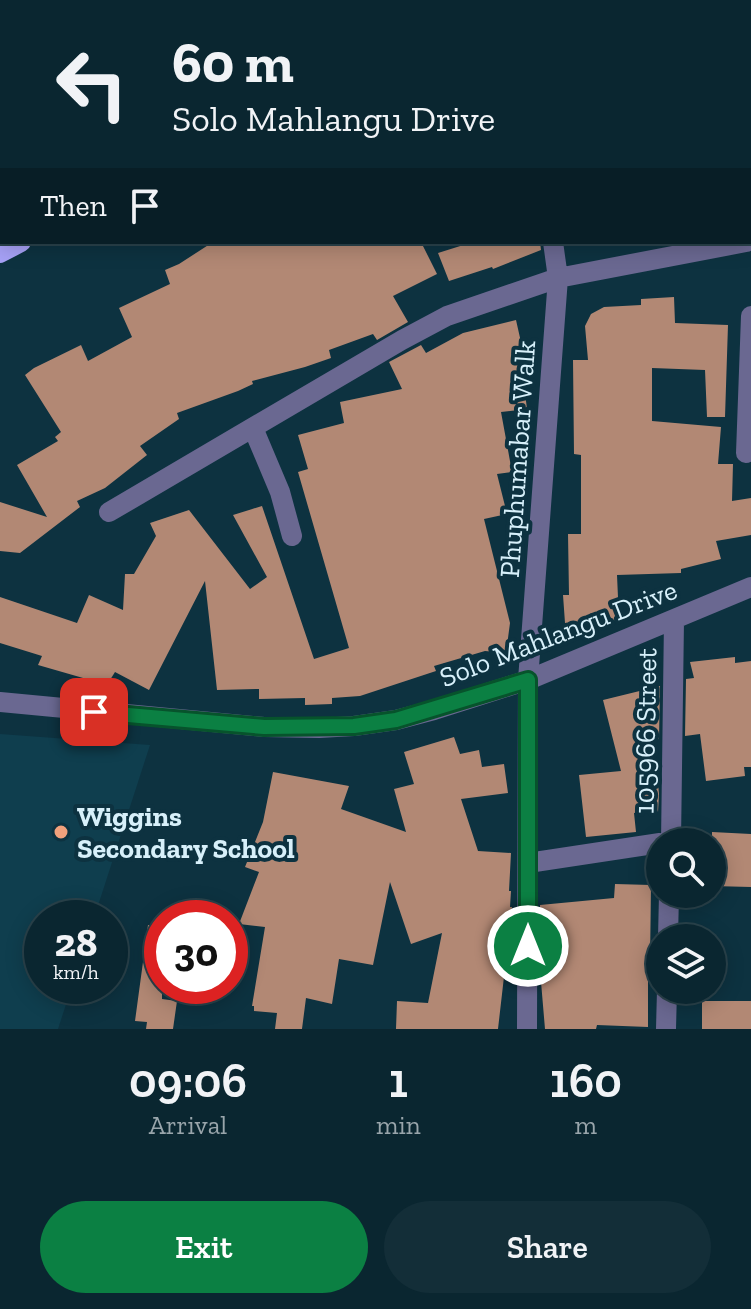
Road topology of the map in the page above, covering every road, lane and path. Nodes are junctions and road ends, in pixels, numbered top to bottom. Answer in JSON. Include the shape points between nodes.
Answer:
{"nodes":[{"id":1,"x":553,"y":244,"type":"edge"},
{"id":2,"x":734,"y":244,"type":"edge"},
{"id":3,"x":558,"y":278,"type":"junction"},
{"id":4,"x":751,"y":316,"type":"edge"},
{"id":5,"x":253,"y":428,"type":"junction"},
{"id":6,"x":746,"y":453,"type":"dead end"},
{"id":7,"x":109,"y":512,"type":"dead end"},
{"id":8,"x":292,"y":536,"type":"dead end"},
{"id":9,"x":751,"y":587,"type":"edge"},
{"id":10,"x":674,"y":620,"type":"junction"},
{"id":11,"x":528,"y":680,"type":"junction"},
{"id":12,"x":0,"y":702,"type":"edge"},
{"id":13,"x":667,"y":828,"type":"edge"},
{"id":14,"x":646,"y":845,"type":"edge"},
{"id":15,"x":528,"y":863,"type":"junction"},
{"id":16,"x":667,"y":1004,"type":"edge"},
{"id":17,"x":527,"y":1029,"type":"edge"},
{"id":18,"x":666,"y":1029,"type":"edge"}],
"edges":[{"from":1,"to":3,"type":"street","name":"Phuphumabar Walk"},
{"from":2,"to":3,"type":"street"},
{"from":3,"to":5,"type":"street","via":[[447,316]]},
{"from":3,"to":11,"type":"street","name":"Phuphumabar Walk"},
{"from":4,"to":6,"type":"street"},
{"from":5,"to":7,"type":"street"},
{"from":5,"to":8,"type":"street"},
{"from":9,"to":10,"type":"street","name":"Solo Mahlangu Drive"},
{"from":10,"to":11,"type":"street","name":"Solo Mahlangu Drive"},
{"from":10,"to":13,"type":"street","name":"105966 Street"},
{"from":11,"to":12,"type":"street","name":"Solo Mahlangu Drive","via":[[396,720],[331,728],[264,727]]},
{"from":11,"to":15,"type":"street"},
{"from":14,"to":15,"type":"street"},
{"from":15,"to":17,"type":"street"},
{"from":16,"to":18,"type":"street"}]}
